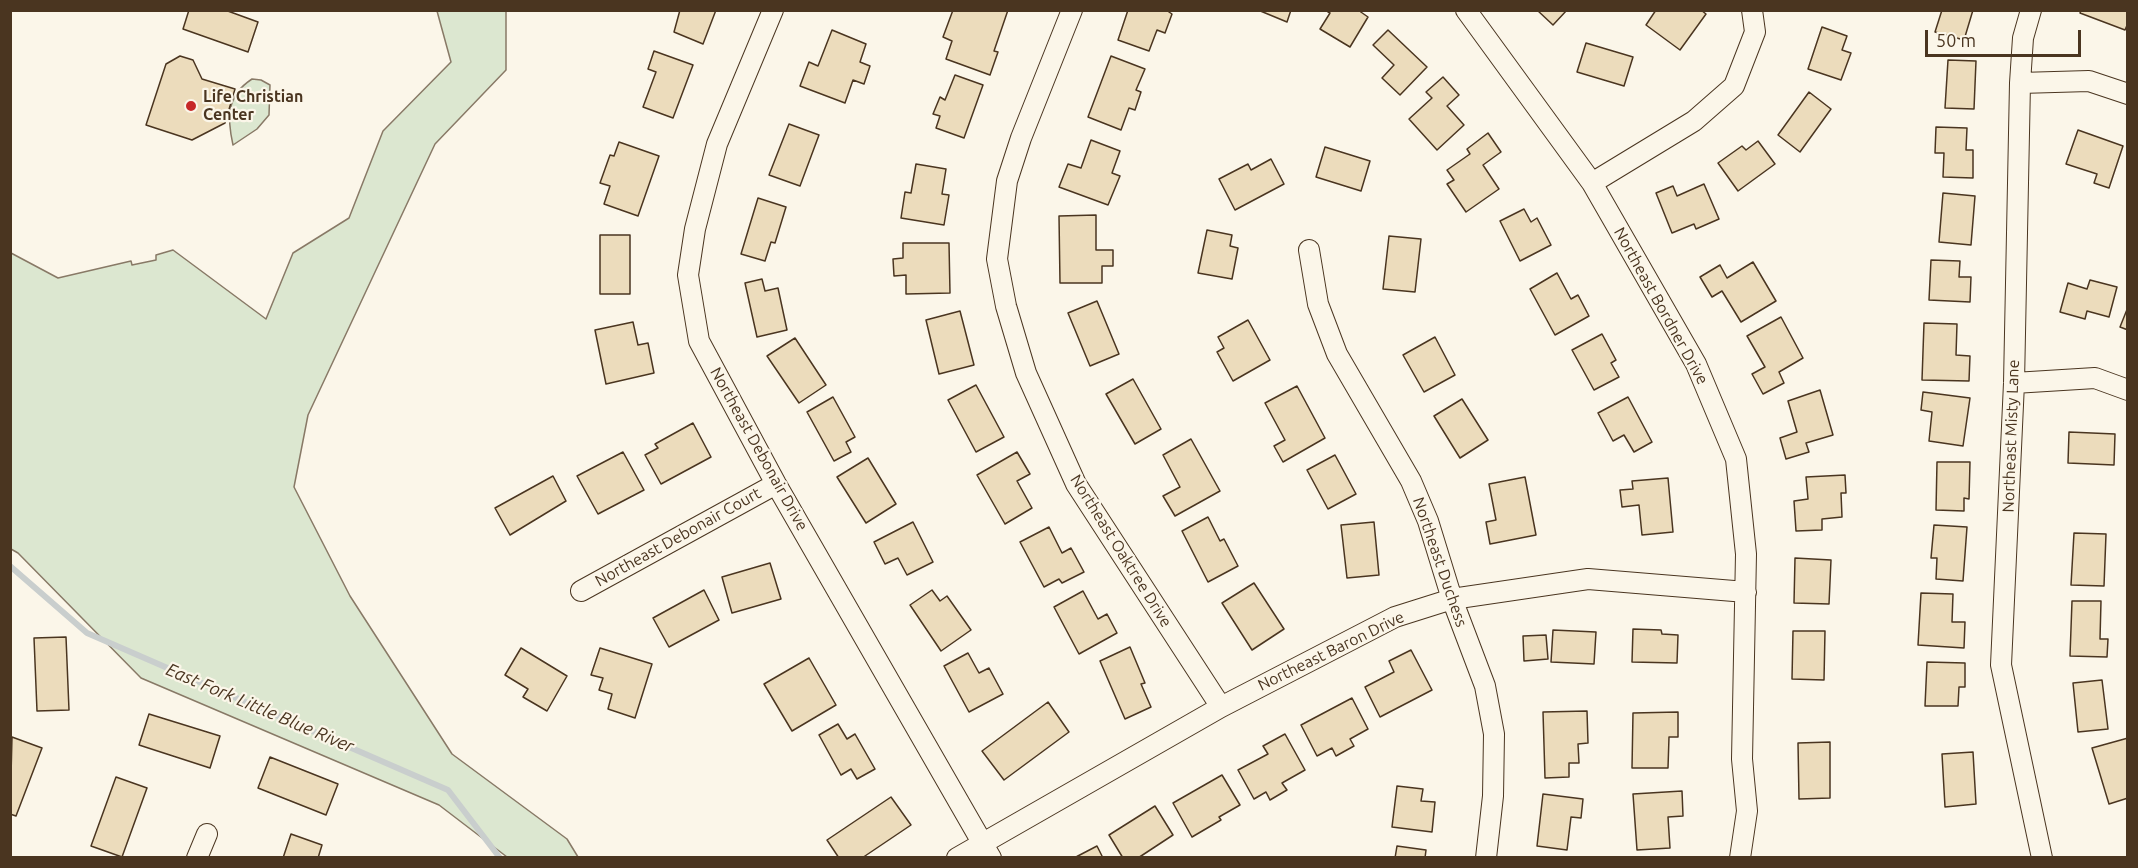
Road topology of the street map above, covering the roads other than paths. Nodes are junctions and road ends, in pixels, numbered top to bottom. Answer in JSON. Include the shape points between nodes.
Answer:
{"nodes":[{"id":1,"x":773,"y":10,"type":"edge"},
{"id":2,"x":1072,"y":10,"type":"edge"},
{"id":3,"x":1466,"y":10,"type":"edge"},
{"id":4,"x":1752,"y":10,"type":"edge"},
{"id":5,"x":2031,"y":10,"type":"edge"},
{"id":6,"x":2020,"y":83,"type":"junction"},
{"id":7,"x":2127,"y":94,"type":"edge"},
{"id":8,"x":1592,"y":183,"type":"junction"},
{"id":9,"x":1309,"y":250,"type":"dead end"},
{"id":10,"x":2014,"y":383,"type":"junction"},
{"id":11,"x":2127,"y":390,"type":"edge"},
{"id":12,"x":776,"y":484,"type":"junction"},
{"id":13,"x":580,"y":591,"type":"dead end"},
{"id":14,"x":1746,"y":592,"type":"junction"},
{"id":15,"x":1452,"y":599,"type":"junction"},
{"id":16,"x":1221,"y":707,"type":"junction"},
{"id":17,"x":207,"y":834,"type":"dead end"},
{"id":18,"x":987,"y":850,"type":"edge"},
{"id":19,"x":197,"y":858,"type":"edge"},
{"id":20,"x":957,"y":858,"type":"edge"},
{"id":21,"x":1486,"y":858,"type":"edge"},
{"id":22,"x":1740,"y":858,"type":"edge"},
{"id":23,"x":2042,"y":858,"type":"edge"}],
"edges":[{"from":1,"to":12,"type":"street","name":"Northeast Debonair Drive","via":[[717,144],[688,274],[699,340]]},
{"from":2,"to":16,"type":"street","name":"Northeast Oaktree Drive","via":[[1007,181],[997,259],[1005,306],[1026,373],[1076,484]]},
{"from":3,"to":8,"type":"street","name":"Northeast Bordner Drive"},
{"from":4,"to":8,"type":"street","via":[[1755,32],[1734,86],[1694,121]]},
{"from":5,"to":6,"type":"street","name":"Northeast Misty Lane","via":[[2023,38]]},
{"from":6,"to":7,"type":"street","via":[[2089,81]]},
{"from":6,"to":10,"type":"street","name":"Northeast Misty Lane"},
{"from":8,"to":14,"type":"street","name":"Northeast Bordner Drive","via":[[1696,364],[1736,459]]},
{"from":9,"to":15,"type":"street","name":"Northeast Duchess","via":[[1318,304],[1337,354],[1411,481]]},
{"from":10,"to":11,"type":"street","via":[[2095,378]]},
{"from":10,"to":23,"type":"street","name":"Northeast Misty Lane","via":[[2001,665]]},
{"from":12,"to":13,"type":"street","name":"Northeast Debonair Court"},
{"from":12,"to":18,"type":"street","name":"Northeast Debonair Drive"},
{"from":14,"to":15,"type":"street","name":"Northeast Baron Drive","via":[[1588,579]]},
{"from":14,"to":22,"type":"street","name":"Northeast Bordner Drive","via":[[1742,759],[1747,811]]},
{"from":15,"to":16,"type":"street","name":"Northeast Baron Drive","via":[[1395,617]]},
{"from":15,"to":21,"type":"street","name":"Northeast Duchess","via":[[1485,686],[1494,734]]},
{"from":16,"to":18,"type":"street","name":"Northeast Baron Drive"},
{"from":17,"to":19,"type":"street"},
{"from":18,"to":20,"type":"street","name":"Northeast Baron Drive"}]}
